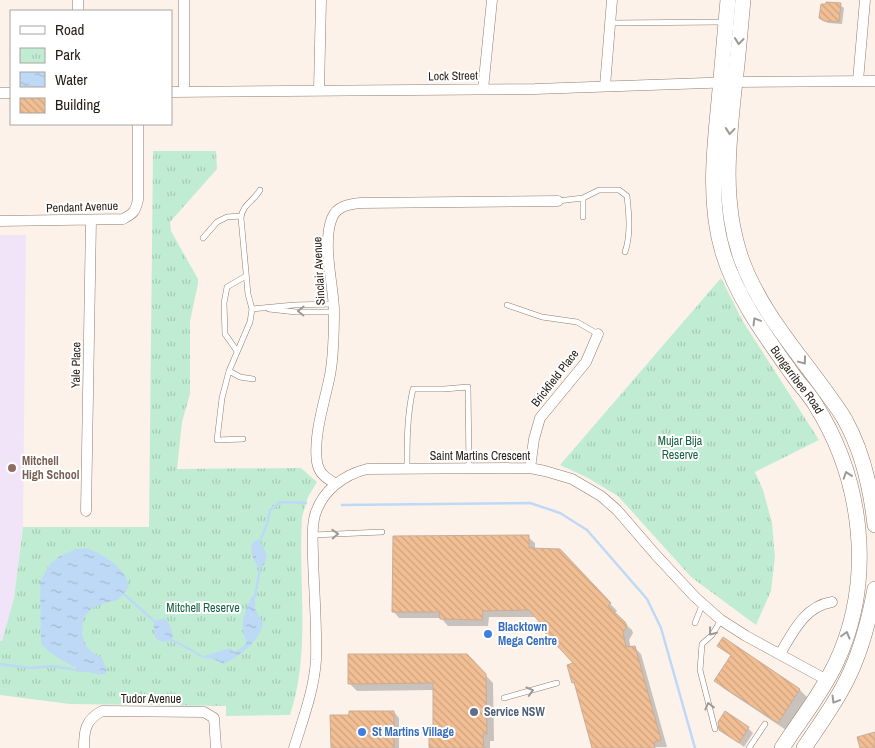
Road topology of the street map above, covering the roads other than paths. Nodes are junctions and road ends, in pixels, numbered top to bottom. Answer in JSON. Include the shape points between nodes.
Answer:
{"nodes":[{"id":1,"x":184,"y":0,"type":"edge"},
{"id":2,"x":321,"y":0,"type":"edge"},
{"id":3,"x":492,"y":0,"type":"edge"},
{"id":4,"x":612,"y":0,"type":"edge"},
{"id":5,"x":728,"y":0,"type":"edge"},
{"id":6,"x":744,"y":0,"type":"edge"},
{"id":7,"x":865,"y":0,"type":"edge"},
{"id":8,"x":726,"y":22,"type":"junction"},
{"id":9,"x":610,"y":23,"type":"junction"},
{"id":10,"x":858,"y":81,"type":"junction"},
{"id":11,"x":875,"y":81,"type":"edge"},
{"id":12,"x":728,"y":83,"type":"junction"},
{"id":13,"x":604,"y":86,"type":"junction"},
{"id":14,"x":483,"y":89,"type":"junction"},
{"id":15,"x":320,"y":90,"type":"junction"},
{"id":16,"x":172,"y":92,"type":"edge"},
{"id":17,"x":184,"y":92,"type":"junction"},
{"id":18,"x":138,"y":125,"type":"edge"},
{"id":19,"x":260,"y":190,"type":"dead end"},
{"id":20,"x":583,"y":198,"type":"junction"},
{"id":21,"x":558,"y":202,"type":"joint"},
{"id":22,"x":241,"y":216,"type":"junction"},
{"id":23,"x":583,"y":217,"type":"dead end"},
{"id":24,"x":91,"y":220,"type":"junction"},
{"id":25,"x":0,"y":221,"type":"edge"},
{"id":26,"x":203,"y":238,"type":"dead end"},
{"id":27,"x":626,"y":252,"type":"dead end"},
{"id":28,"x":246,"y":276,"type":"junction"},
{"id":29,"x":507,"y":305,"type":"dead end"},
{"id":30,"x":333,"y":308,"type":"junction"},
{"id":31,"x":252,"y":309,"type":"junction"},
{"id":32,"x":598,"y":334,"type":"joint"},
{"id":33,"x":237,"y":351,"type":"junction"},
{"id":34,"x":228,"y":372,"type":"junction"},
{"id":35,"x":254,"y":379,"type":"dead end"},
{"id":36,"x":243,"y":439,"type":"dead end"},
{"id":37,"x":407,"y":468,"type":"junction"},
{"id":38,"x":468,"y":468,"type":"junction"},
{"id":39,"x":530,"y":468,"type":"junction"},
{"id":40,"x":336,"y":484,"type":"junction"},
{"id":41,"x":86,"y":511,"type":"dead end"},
{"id":42,"x":875,"y":524,"type":"edge"},
{"id":43,"x":382,"y":532,"type":"dead end"},
{"id":44,"x":313,"y":535,"type":"junction"},
{"id":45,"x":875,"y":589,"type":"edge"},
{"id":46,"x":832,"y":602,"type":"dead end"},
{"id":47,"x":703,"y":603,"type":"junction"},
{"id":48,"x":721,"y":620,"type":"junction"},
{"id":49,"x":695,"y":623,"type":"dead end"},
{"id":50,"x":780,"y":654,"type":"junction"},
{"id":51,"x":827,"y":680,"type":"junction"},
{"id":52,"x":557,"y":683,"type":"dead end"},
{"id":53,"x":504,"y":698,"type":"dead end"},
{"id":54,"x":765,"y":724,"type":"dead end"},
{"id":55,"x":714,"y":729,"type":"dead end"},
{"id":56,"x":84,"y":748,"type":"edge"},
{"id":57,"x":216,"y":748,"type":"edge"},
{"id":58,"x":294,"y":748,"type":"edge"},
{"id":59,"x":749,"y":748,"type":"edge"},
{"id":60,"x":782,"y":748,"type":"edge"},
{"id":61,"x":804,"y":748,"type":"edge"}],
"edges":[{"from":1,"to":17,"type":"street"},
{"from":2,"to":15,"type":"street"},
{"from":3,"to":14,"type":"street"},
{"from":4,"to":9,"type":"street"},
{"from":5,"to":8,"type":"main road","name":"Bungarribee Road"},
{"from":6,"to":12,"type":"main road","name":"Bungarribee Road","one_way":true},
{"from":7,"to":10,"type":"street"},
{"from":8,"to":9,"type":"lane"},
{"from":8,"to":12,"type":"main road","name":"Bungarribee Road"},
{"from":9,"to":13,"type":"street"},
{"from":10,"to":11,"type":"street","name":"Lock Street"},
{"from":10,"to":12,"type":"street","name":"Lock Street"},
{"from":12,"to":13,"type":"street","name":"Lock Street"},
{"from":12,"to":42,"type":"main road","name":"Bungarribee Road","one_way":true,"via":[[729,203],[741,259],[755,291],[777,326],[845,420],[863,461]]},
{"from":51,"to":12,"type":"main road","name":"Bungarribee Road","one_way":true,"via":[[844,643],[859,578],[856,510],[836,444],[815,404],[756,322],[723,252],[712,188]]},
{"from":13,"to":14,"type":"street","name":"Lock Street"},
{"from":14,"to":15,"type":"street","name":"Lock Street"},
{"from":15,"to":17,"type":"street","name":"Lock Street"},
{"from":16,"to":17,"type":"street","name":"Lock Street"},
{"from":18,"to":24,"type":"street","name":"Pendant Avenue","via":[[138,200],[135,211],[123,219]]},
{"from":19,"to":22,"type":"lane","via":[[244,207]]},
{"from":20,"to":21,"type":"lane"},
{"from":20,"to":23,"type":"lane"},
{"from":20,"to":27,"type":"lane","via":[[599,190],[619,190],[627,196]]},
{"from":21,"to":30,"type":"street","name":"Sinclair Avenue","via":[[361,203],[343,206],[333,216],[329,232]]},
{"from":22,"to":26,"type":"lane","via":[[217,222]]},
{"from":22,"to":28,"type":"lane"},
{"from":24,"to":25,"type":"street","name":"Pendant Avenue"},
{"from":24,"to":41,"type":"street","name":"Yale Place"},
{"from":28,"to":31,"type":"lane"},
{"from":28,"to":33,"type":"lane","via":[[227,287],[225,296],[225,334]]},
{"from":29,"to":32,"type":"lane","via":[[542,318],[577,322]]},
{"from":30,"to":31,"type":"lane","via":[[296,312]]},
{"from":30,"to":40,"type":"street","name":"Sinclair Avenue","via":[[330,373],[319,429],[317,461],[321,474]]},
{"from":31,"to":33,"type":"lane"},
{"from":32,"to":39,"type":"street","name":"Brickfield Place","via":[[586,362],[540,418]]},
{"from":33,"to":34,"type":"lane"},
{"from":34,"to":35,"type":"lane"},
{"from":34,"to":36,"type":"lane","via":[[217,440]]},
{"from":37,"to":38,"type":"street","name":"Saint Martins Crescent"},
{"from":37,"to":38,"type":"lane","via":[[413,389],[468,387]]},
{"from":37,"to":40,"type":"street","name":"Saint Martins Crescent","via":[[366,470]]},
{"from":38,"to":39,"type":"street","name":"Saint Martins Crescent"},
{"from":39,"to":47,"type":"street","name":"Saint Martins Crescent","via":[[572,479],[601,496]]},
{"from":40,"to":44,"type":"street","name":"Saint Martins Crescent","via":[[318,508]]},
{"from":44,"to":43,"type":"lane","one_way":true},
{"from":44,"to":58,"type":"street","name":"Saint Martins Crescent","via":[[315,665],[309,701]]},
{"from":45,"to":61,"type":"main road","one_way":true,"via":[[869,622],[854,665]]},
{"from":46,"to":50,"type":"street","via":[[810,611],[798,623]]},
{"from":47,"to":48,"type":"street","name":"Saint Martins Crescent"},
{"from":47,"to":49,"type":"lane"},
{"from":48,"to":50,"type":"street","name":"Saint Martins Crescent"},
{"from":48,"to":55,"type":"lane","via":[[702,644],[700,670]]},
{"from":50,"to":51,"type":"street","name":"Saint Martins Crescent"},
{"from":51,"to":60,"type":"main road","name":"Bungarribee Road"},
{"from":53,"to":52,"type":"lane","one_way":true},
{"from":54,"to":59,"type":"lane"},
{"from":56,"to":57,"type":"street","name":"Tudor Avenue","via":[[84,730],[94,715],[111,711],[204,712],[214,718]]}]}
